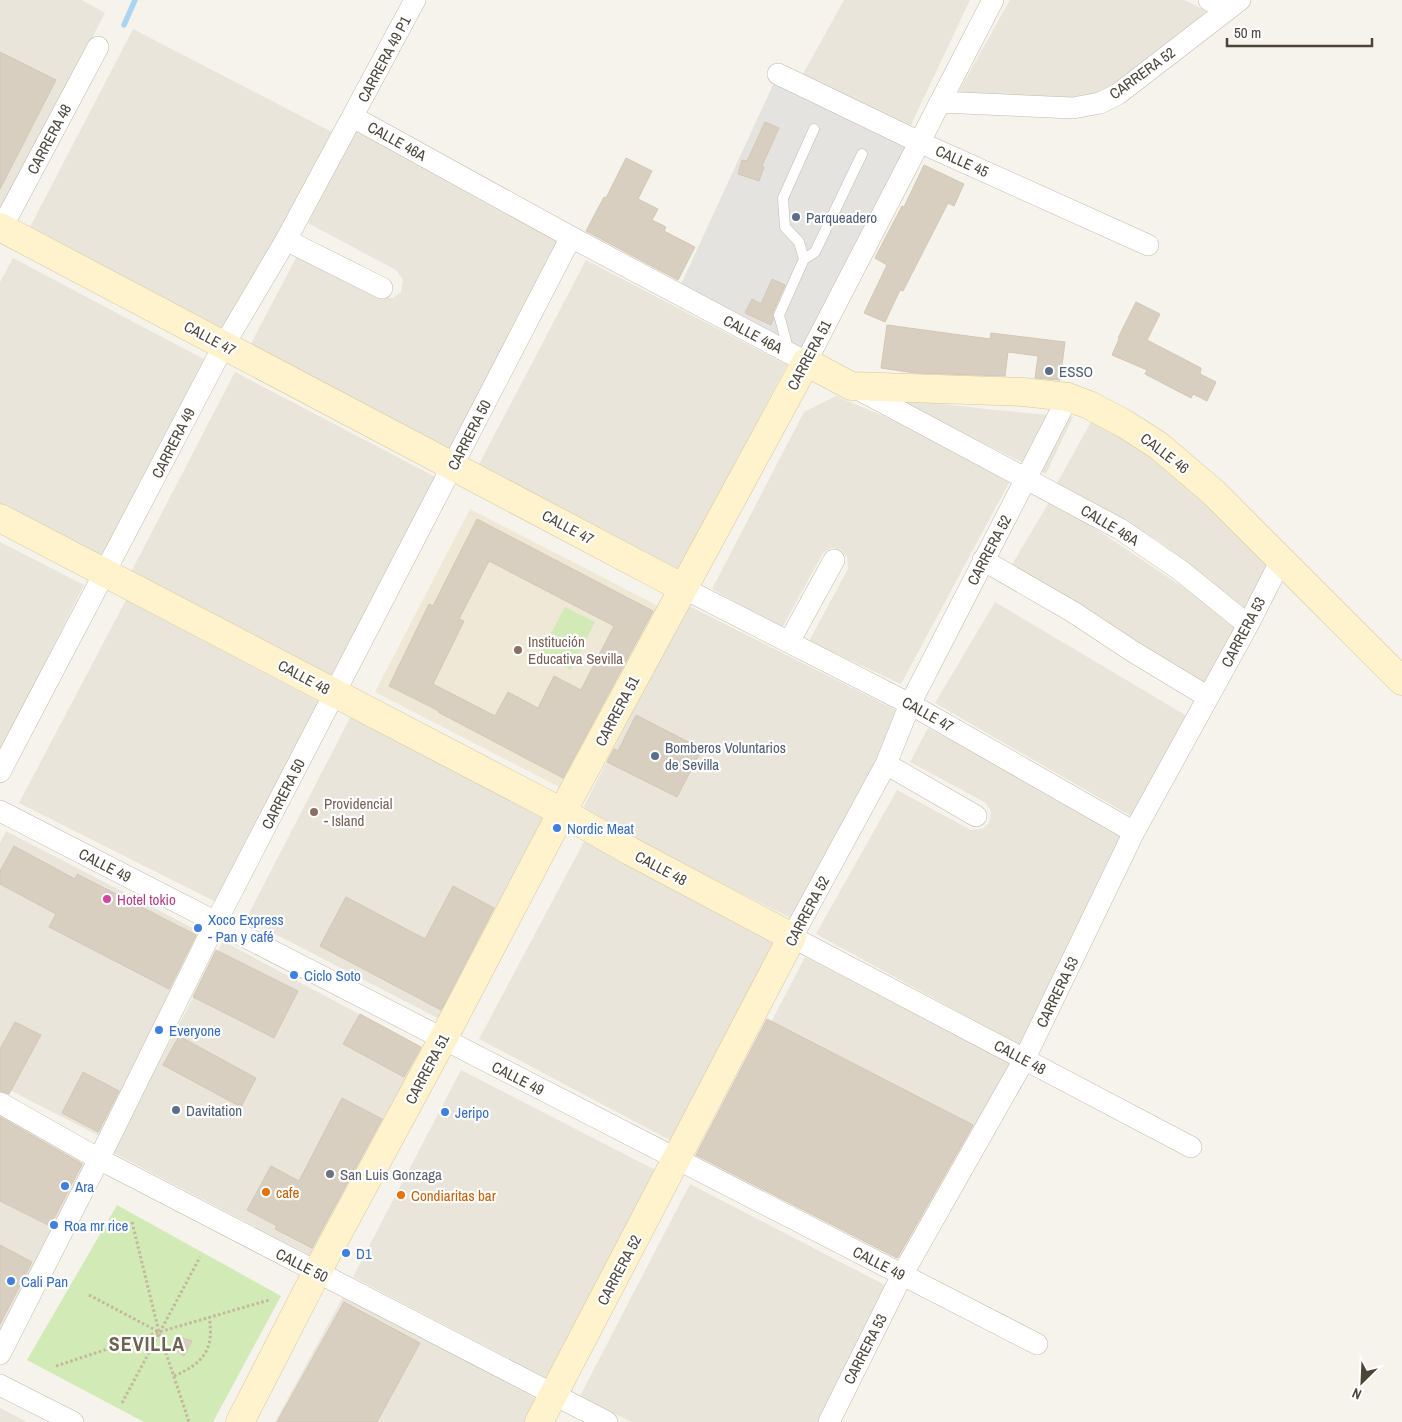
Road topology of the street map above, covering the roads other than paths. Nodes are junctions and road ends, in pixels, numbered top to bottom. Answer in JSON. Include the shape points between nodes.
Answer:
{"nodes":[{"id":1,"x":415,"y":0,"type":"edge"},
{"id":2,"x":994,"y":0,"type":"edge"},
{"id":3,"x":1225,"y":3,"type":"edge"},
{"id":4,"x":98,"y":47,"type":"dead end"},
{"id":5,"x":778,"y":74,"type":"dead end"},
{"id":6,"x":940,"y":102,"type":"junction"},
{"id":7,"x":353,"y":117,"type":"junction"},
{"id":8,"x":814,"y":129,"type":"dead end"},
{"id":9,"x":919,"y":142,"type":"junction"},
{"id":10,"x":862,"y":154,"type":"dead end"},
{"id":11,"x":0,"y":229,"type":"edge"},
{"id":12,"x":571,"y":237,"type":"junction"},
{"id":13,"x":286,"y":240,"type":"junction"},
{"id":14,"x":1148,"y":245,"type":"dead end"},
{"id":15,"x":804,"y":259,"type":"junction"},
{"id":16,"x":382,"y":288,"type":"dead end"},
{"id":17,"x":224,"y":346,"type":"junction"},
{"id":18,"x":798,"y":357,"type":"junction"},
{"id":19,"x":852,"y":386,"type":"junction"},
{"id":20,"x":1068,"y":398,"type":"junction"},
{"id":21,"x":453,"y":466,"type":"junction"},
{"id":22,"x":1026,"y":478,"type":"junction"},
{"id":23,"x":0,"y":518,"type":"edge"},
{"id":24,"x":834,"y":560,"type":"dead end"},
{"id":25,"x":983,"y":560,"type":"junction"},
{"id":26,"x":1281,"y":560,"type":"junction"},
{"id":27,"x":105,"y":574,"type":"junction"},
{"id":28,"x":683,"y":588,"type":"junction"},
{"id":29,"x":1248,"y":625,"type":"junction"},
{"id":30,"x":789,"y":642,"type":"junction"},
{"id":31,"x":1402,"y":681,"type":"edge"},
{"id":32,"x":335,"y":694,"type":"junction"},
{"id":33,"x":1208,"y":697,"type":"junction"},
{"id":34,"x":910,"y":704,"type":"junction"},
{"id":35,"x":886,"y":764,"type":"junction"},
{"id":36,"x":0,"y":772,"type":"edge"},
{"id":37,"x":0,"y":811,"type":"edge"},
{"id":38,"x":562,"y":812,"type":"junction"},
{"id":39,"x":976,"y":816,"type":"dead end"},
{"id":40,"x":1134,"y":832,"type":"junction"},
{"id":41,"x":216,"y":922,"type":"junction"},
{"id":42,"x":792,"y":938,"type":"junction"},
{"id":43,"x":443,"y":1039,"type":"junction"},
{"id":44,"x":1024,"y":1060,"type":"junction"},
{"id":45,"x":0,"y":1103,"type":"edge"},
{"id":46,"x":1191,"y":1147,"type":"dead end"},
{"id":47,"x":99,"y":1159,"type":"junction"},
{"id":48,"x":677,"y":1159,"type":"junction"},
{"id":49,"x":317,"y":1272,"type":"junction"},
{"id":50,"x":902,"y":1275,"type":"junction"},
{"id":51,"x":1037,"y":1344,"type":"dead end"},
{"id":52,"x":0,"y":1354,"type":"edge"},
{"id":53,"x":0,"y":1385,"type":"edge"},
{"id":54,"x":554,"y":1394,"type":"junction"},
{"id":55,"x":73,"y":1422,"type":"edge"},
{"id":56,"x":240,"y":1422,"type":"edge"},
{"id":57,"x":540,"y":1422,"type":"edge"},
{"id":58,"x":607,"y":1422,"type":"edge"},
{"id":59,"x":829,"y":1422,"type":"edge"}],
"edges":[{"from":1,"to":7,"type":"street","name":"CARRERA 49 P1"},
{"from":2,"to":6,"type":"street","name":"CARRERA 51"},
{"from":3,"to":6,"type":"street","name":"CARRERA 52","via":[[1118,94],[1100,103],[1073,108]]},
{"from":4,"to":11,"type":"street","name":"CARRERA 48"},
{"from":5,"to":9,"type":"street","name":"CALLE 45"},
{"from":6,"to":9,"type":"street","name":"CARRERA 51"},
{"from":7,"to":12,"type":"street","name":"CALLE 46A"},
{"from":7,"to":13,"type":"street","name":"CARRERA 49"},
{"from":8,"to":15,"type":"lane","via":[[783,198],[785,227],[800,242]]},
{"from":9,"to":14,"type":"street","name":"CALLE 45"},
{"from":9,"to":18,"type":"street","name":"CARRERA 51"},
{"from":10,"to":15,"type":"lane","via":[[815,252]]},
{"from":11,"to":17,"type":"main road","name":"CALLE 47"},
{"from":12,"to":18,"type":"street","name":"CALLE 46A"},
{"from":12,"to":21,"type":"street","name":"CARRERA 50"},
{"from":13,"to":16,"type":"street"},
{"from":13,"to":17,"type":"street","name":"CARRERA 49"},
{"from":15,"to":18,"type":"lane","via":[[779,316]]},
{"from":17,"to":21,"type":"main road","name":"CALLE 47"},
{"from":17,"to":27,"type":"street","name":"CARRERA 49"},
{"from":18,"to":19,"type":"main road","name":"CALLE 46A"},
{"from":18,"to":28,"type":"main road","name":"CARRERA 51"},
{"from":19,"to":20,"type":"main road","name":"CALLE 46","via":[[1023,392]]},
{"from":19,"to":22,"type":"street","name":"CALLE 46A"},
{"from":20,"to":22,"type":"street","name":"CARRERA 52"},
{"from":20,"to":26,"type":"main road","name":"CALLE 46","via":[[1126,424],[1159,446],[1213,492]]},
{"from":21,"to":28,"type":"main road","name":"CALLE 47"},
{"from":21,"to":32,"type":"street","name":"CARRERA 50"},
{"from":22,"to":25,"type":"street","name":"CARRERA 52"},
{"from":22,"to":29,"type":"street","name":"CALLE 46A","via":[[1120,529],[1180,570]]},
{"from":23,"to":27,"type":"main road","name":"CALLE 48"},
{"from":24,"to":30,"type":"street"},
{"from":25,"to":33,"type":"street"},
{"from":25,"to":34,"type":"street","name":"CARRERA 52"},
{"from":26,"to":29,"type":"street","name":"CARRERA 53"},
{"from":26,"to":31,"type":"main road","name":"CALLE 46"},
{"from":27,"to":32,"type":"main road","name":"CALLE 48"},
{"from":27,"to":36,"type":"street","name":"CARRERA 49"},
{"from":28,"to":30,"type":"street","name":"CALLE 47"},
{"from":28,"to":38,"type":"main road","name":"CARRERA 51"},
{"from":29,"to":33,"type":"street","name":"CARRERA 53"},
{"from":30,"to":34,"type":"street","name":"CALLE 47"},
{"from":32,"to":38,"type":"main road","name":"CALLE 48"},
{"from":32,"to":41,"type":"street","name":"CARRERA 50"},
{"from":33,"to":40,"type":"street","name":"CARRERA 53"},
{"from":34,"to":35,"type":"street","name":"CARRERA 52"},
{"from":34,"to":40,"type":"street","name":"CALLE 47"},
{"from":35,"to":39,"type":"street"},
{"from":35,"to":42,"type":"street","name":"CARRERA 52"},
{"from":37,"to":41,"type":"street","name":"CALLE 49"},
{"from":38,"to":42,"type":"main road","name":"CALLE 48"},
{"from":38,"to":43,"type":"main road","name":"CARRERA 51"},
{"from":40,"to":44,"type":"street","name":"CARRERA 53"},
{"from":41,"to":43,"type":"street","name":"CALLE 49"},
{"from":41,"to":47,"type":"street","name":"CARRERA 50"},
{"from":42,"to":44,"type":"street","name":"CALLE 48"},
{"from":42,"to":48,"type":"main road","name":"CARRERA 52"},
{"from":43,"to":48,"type":"street","name":"CALLE 49"},
{"from":43,"to":49,"type":"main road","name":"CARRERA 51"},
{"from":44,"to":46,"type":"street","name":"CALLE 48"},
{"from":44,"to":50,"type":"street","name":"CARRERA 53"},
{"from":45,"to":47,"type":"street","name":"CALLE 50"},
{"from":47,"to":49,"type":"street","name":"CALLE 50"},
{"from":47,"to":52,"type":"street","name":"CARRERA 50"},
{"from":48,"to":50,"type":"street","name":"CALLE 49"},
{"from":48,"to":54,"type":"main road","name":"CARRERA 52"},
{"from":49,"to":54,"type":"street","name":"CALLE 50"},
{"from":49,"to":56,"type":"main road","name":"CARRERA 51"},
{"from":50,"to":51,"type":"street","name":"CALLE 49"},
{"from":50,"to":59,"type":"street","name":"CARRERA 53"},
{"from":53,"to":55,"type":"street"},
{"from":54,"to":57,"type":"main road","name":"CARRERA 52"},
{"from":54,"to":58,"type":"street","name":"CALLE 50"}]}
